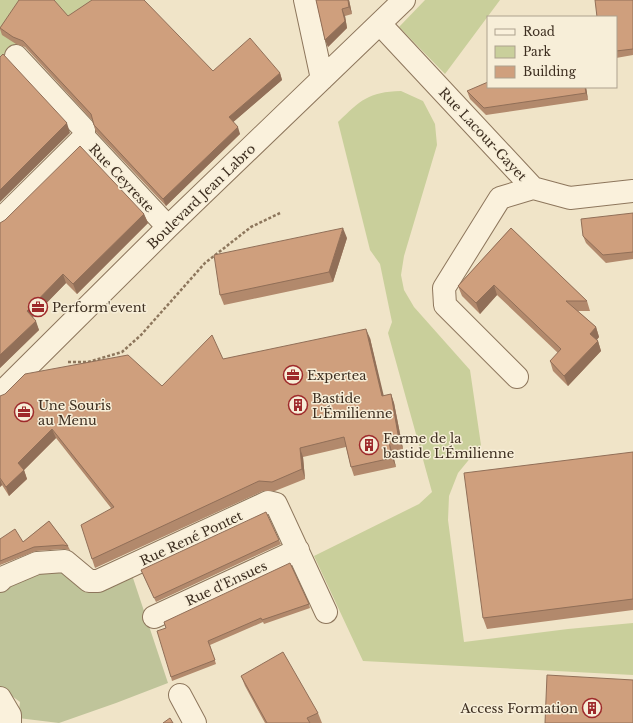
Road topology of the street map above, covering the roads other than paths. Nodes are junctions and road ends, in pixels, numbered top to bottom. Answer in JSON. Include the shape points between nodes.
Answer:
{"nodes":[{"id":1,"x":305,"y":0,"type":"edge"},
{"id":2,"x":404,"y":0,"type":"edge"},
{"id":3,"x":380,"y":24,"type":"junction"},
{"id":4,"x":16,"y":56,"type":"dead end"},
{"id":5,"x":322,"y":79,"type":"junction"},
{"id":6,"x":84,"y":138,"type":"junction"},
{"id":7,"x":533,"y":188,"type":"junction"},
{"id":8,"x":633,"y":191,"type":"edge"},
{"id":9,"x":0,"y":220,"type":"edge"},
{"id":10,"x":168,"y":227,"type":"junction"},
{"id":11,"x":517,"y":377,"type":"dead end"},
{"id":12,"x":0,"y":394,"type":"edge"},
{"id":13,"x":298,"y":550,"type":"junction"},
{"id":14,"x":0,"y":581,"type":"edge"},
{"id":15,"x":326,"y":612,"type":"dead end"},
{"id":16,"x":154,"y":617,"type":"dead end"},
{"id":17,"x":180,"y":695,"type":"dead end"},
{"id":18,"x":0,"y":698,"type":"edge"},
{"id":19,"x":10,"y":723,"type":"edge"},
{"id":20,"x":195,"y":723,"type":"edge"}],
"edges":[{"from":1,"to":5,"type":"street"},
{"from":2,"to":3,"type":"street","name":"Boulevard Jean Labro"},
{"from":3,"to":5,"type":"street","name":"Boulevard Jean Labro"},
{"from":3,"to":7,"type":"street","name":"Rue Lacour-Gayet"},
{"from":4,"to":6,"type":"street","name":"Rue Ceyreste","via":[[84,129]]},
{"from":5,"to":10,"type":"street","name":"Boulevard Jean Labro"},
{"from":6,"to":9,"type":"street"},
{"from":6,"to":10,"type":"street","name":"Rue Ceyreste"},
{"from":7,"to":8,"type":"street","name":"Rue Lacour-Gayet","via":[[570,198]]},
{"from":7,"to":11,"type":"street","via":[[500,198],[444,288],[445,305]]},
{"from":10,"to":12,"type":"street","name":"Boulevard Jean Labro"},
{"from":13,"to":14,"type":"street","name":"Rue René Pontet","via":[[276,504],[268,502],[98,581],[89,581],[65,560],[37,563]]},
{"from":13,"to":15,"type":"street","name":"Rue René Pontet"},
{"from":13,"to":16,"type":"street","name":"Rue d'Ensues"},
{"from":17,"to":20,"type":"street"},
{"from":18,"to":19,"type":"street","via":[[10,715]]}]}
